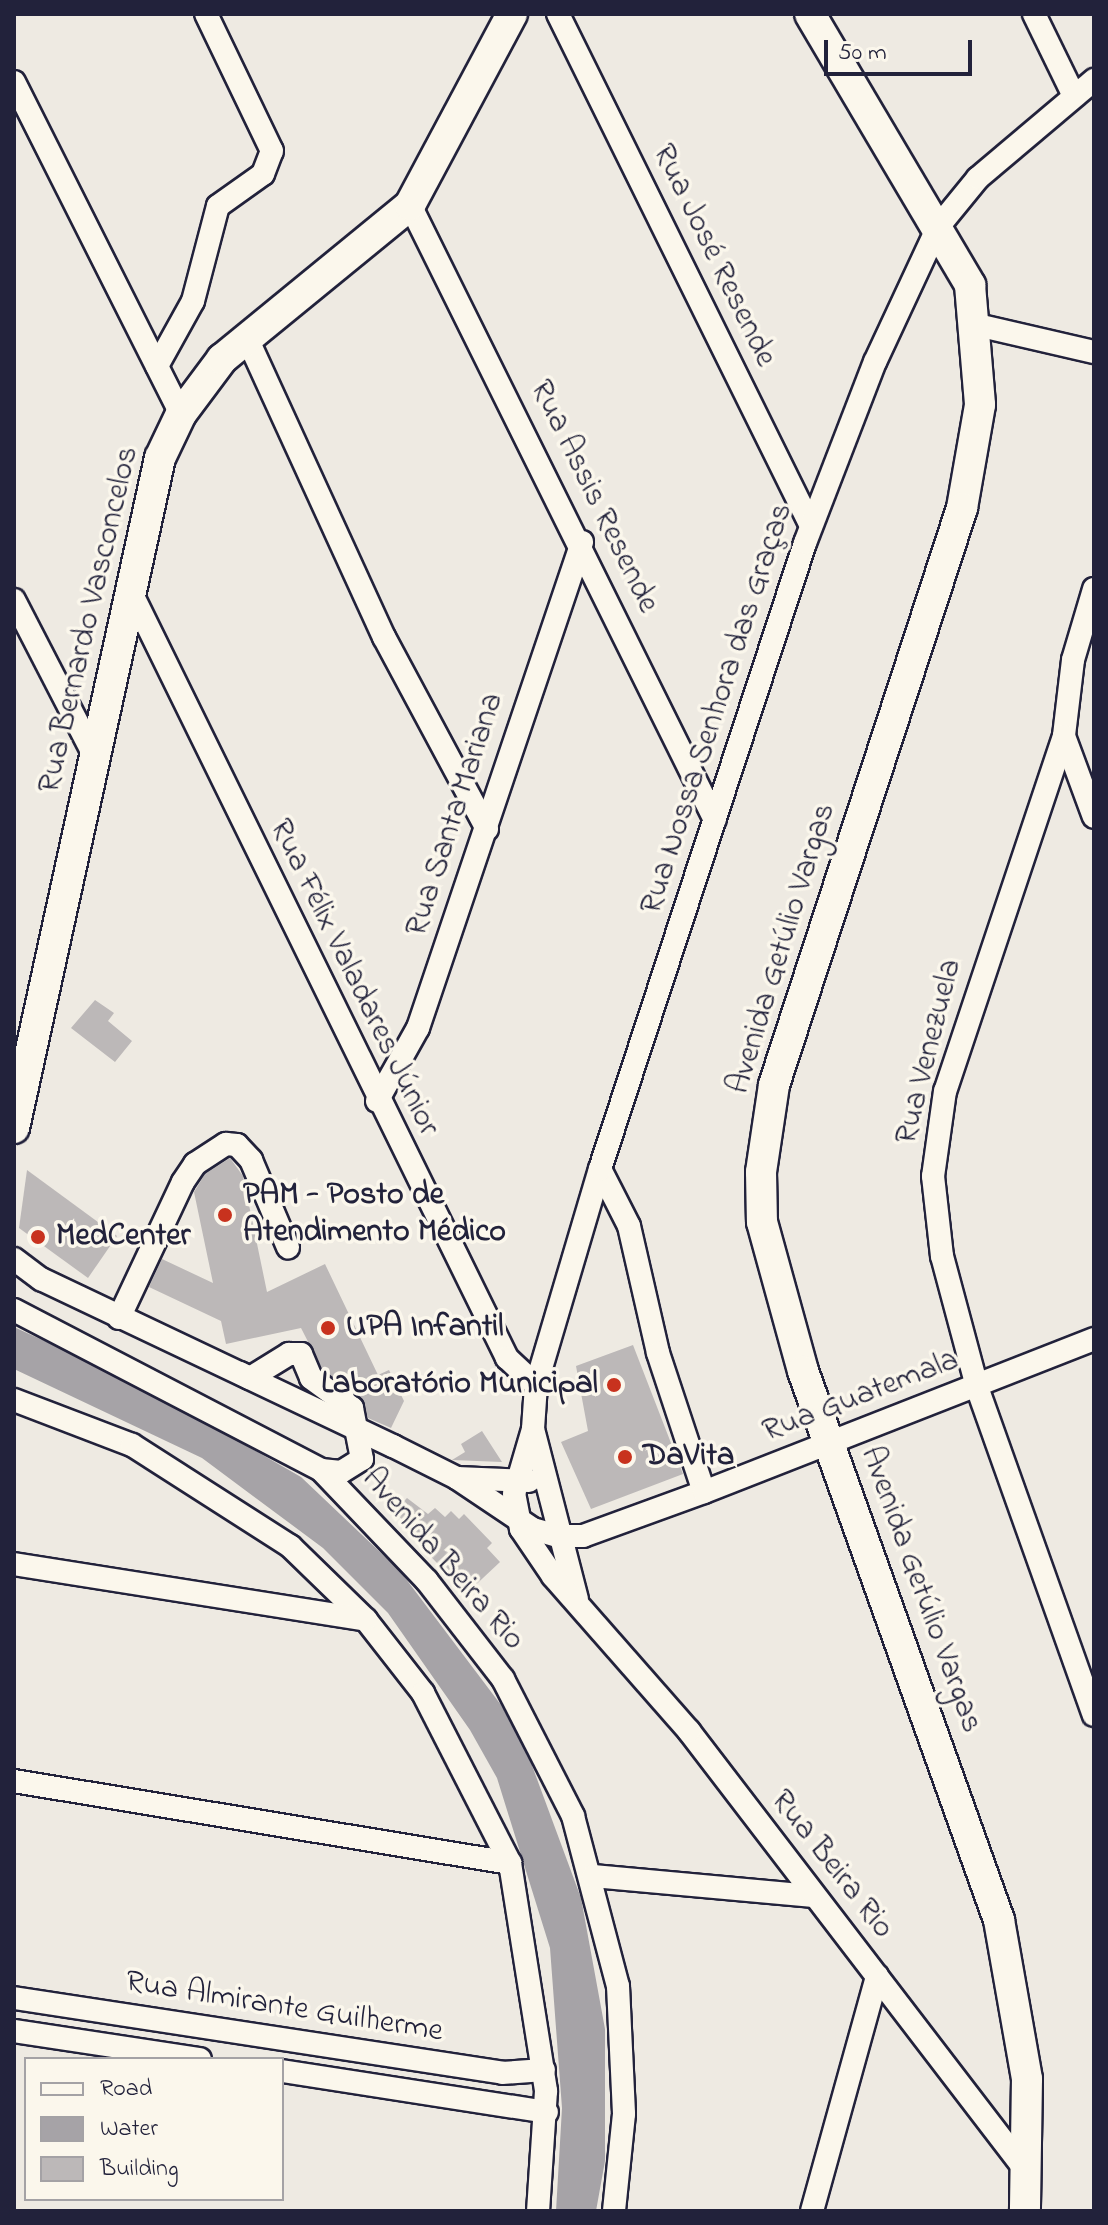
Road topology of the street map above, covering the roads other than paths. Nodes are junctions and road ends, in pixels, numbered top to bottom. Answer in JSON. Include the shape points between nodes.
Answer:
{"nodes":[{"id":1,"x":206,"y":14,"type":"edge"},
{"id":2,"x":512,"y":14,"type":"edge"},
{"id":3,"x":558,"y":14,"type":"edge"},
{"id":4,"x":810,"y":14,"type":"edge"},
{"id":5,"x":1034,"y":14,"type":"edge"},
{"id":6,"x":1094,"y":80,"type":"edge"},
{"id":7,"x":14,"y":82,"type":"edge"},
{"id":8,"x":1074,"y":96,"type":"junction"},
{"id":9,"x":410,"y":205,"type":"junction"},
{"id":10,"x":938,"y":227,"type":"junction"},
{"id":11,"x":977,"y":325,"type":"junction"},
{"id":12,"x":247,"y":338,"type":"junction"},
{"id":13,"x":1094,"y":352,"type":"edge"},
{"id":14,"x":157,"y":366,"type":"junction"},
{"id":15,"x":181,"y":414,"type":"junction"},
{"id":16,"x":811,"y":526,"type":"junction"},
{"id":17,"x":582,"y":542,"type":"junction"},
{"id":18,"x":129,"y":587,"type":"junction"},
{"id":19,"x":1094,"y":589,"type":"edge"},
{"id":20,"x":14,"y":600,"type":"edge"},
{"id":21,"x":1064,"y":736,"type":"junction"},
{"id":22,"x":94,"y":755,"type":"junction"},
{"id":23,"x":1094,"y":817,"type":"edge"},
{"id":24,"x":715,"y":820,"type":"junction"},
{"id":25,"x":487,"y":829,"type":"junction"},
{"id":26,"x":377,"y":1101,"type":"junction"},
{"id":27,"x":14,"y":1128,"type":"edge"},
{"id":28,"x":600,"y":1169,"type":"junction"},
{"id":29,"x":288,"y":1247,"type":"dead end"},
{"id":30,"x":14,"y":1259,"type":"edge"},
{"id":31,"x":14,"y":1310,"type":"edge"},
{"id":32,"x":119,"y":1318,"type":"junction"},
{"id":33,"x":1094,"y":1339,"type":"edge"},
{"id":34,"x":240,"y":1373,"type":"junction"},
{"id":35,"x":536,"y":1385,"type":"junction"},
{"id":36,"x":977,"y":1387,"type":"junction"},
{"id":37,"x":14,"y":1400,"type":"edge"},
{"id":38,"x":533,"y":1429,"type":"junction"},
{"id":39,"x":360,"y":1432,"type":"junction"},
{"id":40,"x":827,"y":1443,"type":"junction"},
{"id":41,"x":393,"y":1446,"type":"junction"},
{"id":42,"x":321,"y":1470,"type":"junction"},
{"id":43,"x":457,"y":1478,"type":"junction"},
{"id":44,"x":515,"y":1483,"type":"junction"},
{"id":45,"x":704,"y":1492,"type":"junction"},
{"id":46,"x":550,"y":1497,"type":"junction"},
{"id":47,"x":347,"y":1498,"type":"junction"},
{"id":48,"x":516,"y":1518,"type":"junction"},
{"id":49,"x":558,"y":1536,"type":"junction"},
{"id":50,"x":14,"y":1564,"type":"edge"},
{"id":51,"x":577,"y":1600,"type":"junction"},
{"id":52,"x":366,"y":1620,"type":"junction"},
{"id":53,"x":1094,"y":1715,"type":"edge"},
{"id":54,"x":14,"y":1781,"type":"edge"},
{"id":55,"x":510,"y":1863,"type":"junction"},
{"id":56,"x":593,"y":1876,"type":"junction"},
{"id":57,"x":811,"y":1896,"type":"junction"},
{"id":58,"x":877,"y":1976,"type":"junction"},
{"id":59,"x":14,"y":1998,"type":"edge"},
{"id":60,"x":14,"y":2031,"type":"edge"},
{"id":61,"x":187,"y":2057,"type":"edge"},
{"id":62,"x":544,"y":2070,"type":"junction"},
{"id":63,"x":284,"y":2071,"type":"edge"},
{"id":64,"x":547,"y":2112,"type":"junction"},
{"id":65,"x":1028,"y":2173,"type":"junction"},
{"id":66,"x":538,"y":2211,"type":"edge"},
{"id":67,"x":614,"y":2211,"type":"edge"},
{"id":68,"x":812,"y":2211,"type":"edge"},
{"id":69,"x":1025,"y":2211,"type":"edge"}],
"edges":[{"from":1,"to":14,"type":"street","via":[[272,151],[263,174],[218,206],[193,301]]},
{"from":2,"to":9,"type":"main road","name":"Rua Bernardo Vasconcelos"},
{"from":3,"to":16,"type":"street","name":"Rua José Resende"},
{"from":4,"to":10,"type":"main road","name":"Avenida Getúlio Vargas"},
{"from":5,"to":8,"type":"street"},
{"from":6,"to":8,"type":"street","name":"Rua Nossa Senhora das Graças"},
{"from":7,"to":14,"type":"street"},
{"from":8,"to":10,"type":"street","name":"Rua Nossa Senhora das Graças","via":[[978,178]]},
{"from":9,"to":12,"type":"main road","name":"Rua Bernardo Vasconcelos"},
{"from":9,"to":17,"type":"street","name":"Rua Assis Resende"},
{"from":10,"to":11,"type":"main road","name":"Avenida Getúlio Vargas","via":[[970,285]]},
{"from":10,"to":16,"type":"street","name":"Rua Nossa Senhora das Graças","via":[[909,282]]},
{"from":11,"to":13,"type":"street"},
{"from":11,"to":40,"type":"main road","name":"Avenida Getúlio Vargas","via":[[980,405],[962,508],[787,1039],[764,1144],[762,1222],[771,1266]]},
{"from":12,"to":15,"type":"main road","name":"Rua Bernardo Vasconcelos","via":[[201,383]]},
{"from":12,"to":25,"type":"street","via":[[384,637]]},
{"from":14,"to":15,"type":"street"},
{"from":15,"to":18,"type":"main road","name":"Rua Bernardo Vasconcelos","via":[[160,458]]},
{"from":16,"to":24,"type":"street","name":"Rua Nossa Senhora das Graças"},
{"from":17,"to":24,"type":"street","name":"Rua Assis Resende"},
{"from":17,"to":25,"type":"street","name":"Rua Santa Mariana"},
{"from":18,"to":22,"type":"main road","name":"Rua Bernardo Vasconcelos"},
{"from":18,"to":26,"type":"street","name":"Rua Félix Valadares Júnior"},
{"from":19,"to":21,"type":"street","name":"Rua Venezuela","via":[[1070,671]]},
{"from":20,"to":22,"type":"street"},
{"from":21,"to":23,"type":"street"},
{"from":21,"to":36,"type":"street","name":"Rua Venezuela","via":[[945,1091],[935,1147],[934,1207]]},
{"from":22,"to":27,"type":"main road","name":"Rua Bernardo Vasconcelos"},
{"from":24,"to":28,"type":"street","name":"Rua Nossa Senhora das Graças"},
{"from":25,"to":26,"type":"street","name":"Rua Santa Mariana","via":[[418,1028]]},
{"from":26,"to":35,"type":"street","name":"Rua Félix Valadares Júnior","via":[[507,1358]]},
{"from":28,"to":35,"type":"street","name":"Rua Nossa Senhora das Graças"},
{"from":28,"to":45,"type":"street","via":[[629,1226],[658,1353]]},
{"from":29,"to":32,"type":"street","via":[[245,1152],[237,1145],[214,1149],[195,1164],[158,1224]]},
{"from":30,"to":32,"type":"street","name":"Rua Beira Rio"},
{"from":31,"to":42,"type":"street","name":"Avenida Beira Rio"},
{"from":32,"to":34,"type":"street","name":"Rua Beira Rio"},
{"from":33,"to":36,"type":"street","name":"Rua Guatemala"},
{"from":34,"to":39,"type":"street","name":"Rua Beira Rio"},
{"from":34,"to":39,"type":"street","via":[[250,1378],[289,1354],[301,1354],[311,1378],[352,1408]]},
{"from":35,"to":38,"type":"street","name":"Rua Nossa Senhora das Graças"},
{"from":36,"to":40,"type":"street","name":"Rua Guatemala"},
{"from":36,"to":53,"type":"street","name":"Rua Venezuela"},
{"from":37,"to":52,"type":"street","via":[[132,1445],[200,1483],[290,1546]]},
{"from":38,"to":44,"type":"street","name":"Rua Nossa Senhora das Graças"},
{"from":38,"to":46,"type":"street","name":"Rua Nossa Senhora das Graças"},
{"from":39,"to":41,"type":"street","name":"Rua Beira Rio"},
{"from":39,"to":42,"type":"street","via":[[365,1450],[355,1466],[341,1472]]},
{"from":40,"to":45,"type":"street","name":"Rua Guatemala"},
{"from":40,"to":65,"type":"main road","name":"Avenida Getúlio Vargas","via":[[999,1920],[1027,2079]]},
{"from":41,"to":43,"type":"street","name":"Rua Beira Rio"},
{"from":41,"to":47,"type":"street","via":[[352,1476]]},
{"from":42,"to":47,"type":"street","name":"Avenida Beira Rio"},
{"from":43,"to":44,"type":"street","name":"Rua Beira Rio"},
{"from":43,"to":48,"type":"street","name":"Rua Beira Rio"},
{"from":44,"to":46,"type":"street","name":"Rua Beira Rio"},
{"from":44,"to":48,"type":"street","name":"Rua Beira Rio"},
{"from":45,"to":49,"type":"street","name":"Rua Guatemala","via":[[583,1536]]},
{"from":46,"to":48,"type":"street"},
{"from":46,"to":49,"type":"street","name":"Rua Beira Rio"},
{"from":47,"to":56,"type":"street","name":"Avenida Beira Rio","via":[[427,1581],[503,1679],[554,1769]]},
{"from":48,"to":49,"type":"street","name":"Rua Beira Rio"},
{"from":48,"to":51,"type":"street","name":"Rua Beira Rio","via":[[540,1559]]},
{"from":49,"to":51,"type":"street","name":"Rua Beira Rio"},
{"from":50,"to":52,"type":"street"},
{"from":51,"to":57,"type":"street","name":"Rua Beira Rio","via":[[689,1731]]},
{"from":52,"to":55,"type":"street","via":[[423,1693],[458,1752]]},
{"from":54,"to":55,"type":"street"},
{"from":55,"to":62,"type":"street"},
{"from":56,"to":57,"type":"street"},
{"from":56,"to":67,"type":"street","name":"Avenida Beira Rio","via":[[625,2042]]},
{"from":57,"to":58,"type":"street","name":"Rua Beira Rio"},
{"from":58,"to":65,"type":"street","name":"Rua Beira Rio"},
{"from":58,"to":68,"type":"street"},
{"from":59,"to":62,"type":"street","name":"Rua Almirante Guilherme","via":[[502,2073]]},
{"from":60,"to":61,"type":"street","name":"Rua Almirante Guilherme"},
{"from":62,"to":64,"type":"street"},
{"from":63,"to":64,"type":"street","name":"Rua Almirante Guilherme"},
{"from":64,"to":66,"type":"street"},
{"from":65,"to":69,"type":"main road","name":"Avenida Getúlio Vargas"}]}
